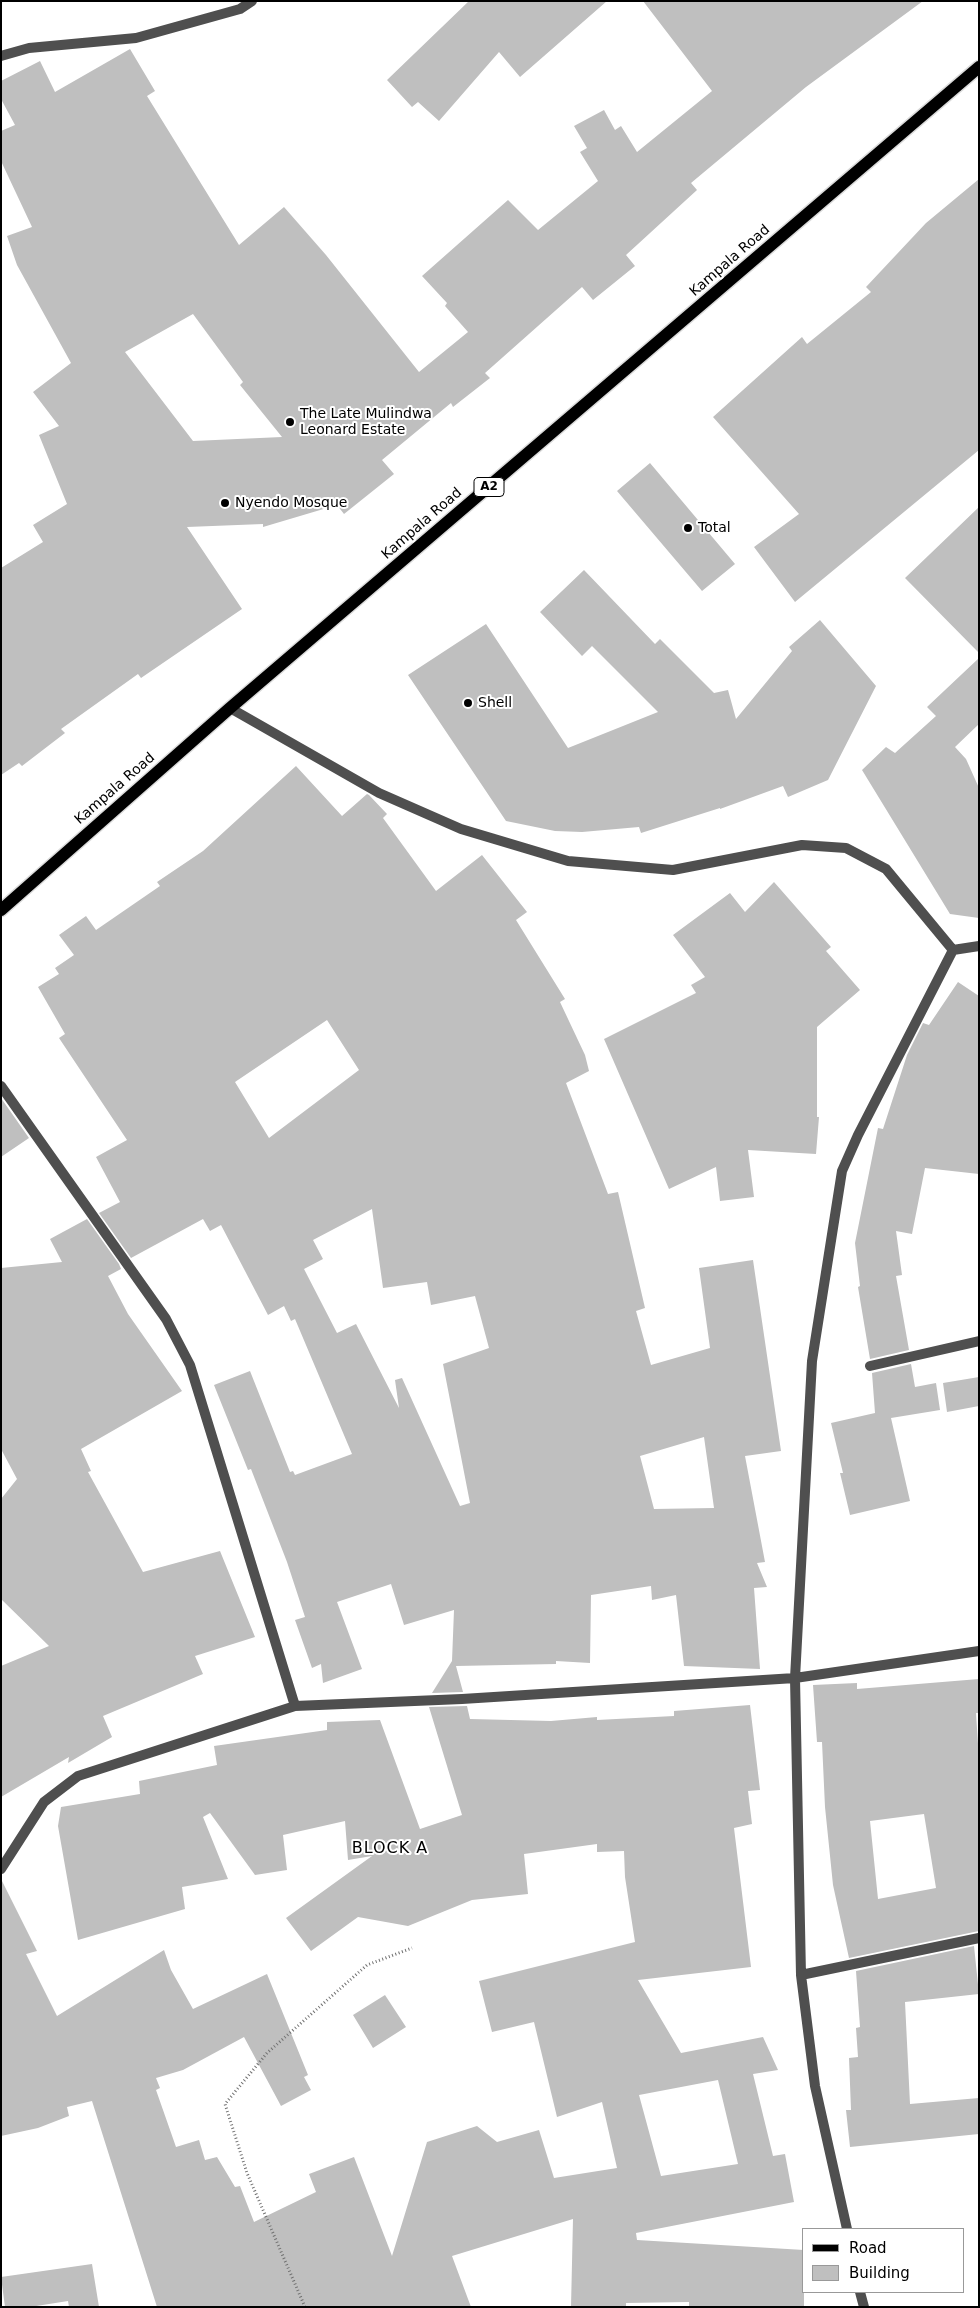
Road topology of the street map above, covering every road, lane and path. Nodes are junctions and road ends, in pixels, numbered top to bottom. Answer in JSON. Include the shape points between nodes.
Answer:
{"nodes":[{"id":1,"x":252,"y":1,"type":"edge"},
{"id":2,"x":1,"y":56,"type":"edge"},
{"id":3,"x":979,"y":67,"type":"edge"},
{"id":4,"x":230,"y":708,"type":"junction"},
{"id":5,"x":1,"y":910,"type":"edge"},
{"id":6,"x":979,"y":946,"type":"edge"},
{"id":7,"x":952,"y":950,"type":"junction"},
{"id":8,"x":1,"y":1086,"type":"edge"},
{"id":9,"x":979,"y":1341,"type":"edge"},
{"id":10,"x":870,"y":1366,"type":"dead end"},
{"id":11,"x":979,"y":1651,"type":"edge"},
{"id":12,"x":795,"y":1678,"type":"junction"},
{"id":13,"x":295,"y":1706,"type":"junction"},
{"id":14,"x":1,"y":1869,"type":"edge"},
{"id":15,"x":979,"y":1938,"type":"edge"},
{"id":16,"x":412,"y":1948,"type":"dead end"},
{"id":17,"x":801,"y":1975,"type":"junction"},
{"id":18,"x":846,"y":2228,"type":"edge"},
{"id":19,"x":860,"y":2293,"type":"edge"},
{"id":20,"x":305,"y":2307,"type":"edge"},
{"id":21,"x":864,"y":2307,"type":"edge"}],
"edges":[{"from":1,"to":2,"type":"street","via":[[240,9],[136,38],[29,48]]},
{"from":3,"to":4,"type":"main road","name":"Kampala Road","number":"A2"},
{"from":4,"to":5,"type":"main road","name":"Kampala Road","number":"A2"},
{"from":4,"to":7,"type":"street","via":[[380,793],[460,828],[568,860],[674,870],[802,845],[846,848],[886,869]]},
{"from":6,"to":7,"type":"street"},
{"from":7,"to":12,"type":"street","via":[[842,1172],[812,1361]]},
{"from":8,"to":13,"type":"street","via":[[166,1319],[190,1364]]},
{"from":9,"to":10,"type":"street"},
{"from":11,"to":12,"type":"street"},
{"from":12,"to":13,"type":"street"},
{"from":12,"to":17,"type":"street"},
{"from":13,"to":14,"type":"street","via":[[78,1776],[44,1802]]},
{"from":15,"to":17,"type":"street"},
{"from":16,"to":20,"type":"path","via":[[367,1965],[267,2053],[225,2104],[247,2173]]},
{"from":17,"to":18,"type":"street","via":[[815,2086]]},
{"from":19,"to":21,"type":"street"}]}
